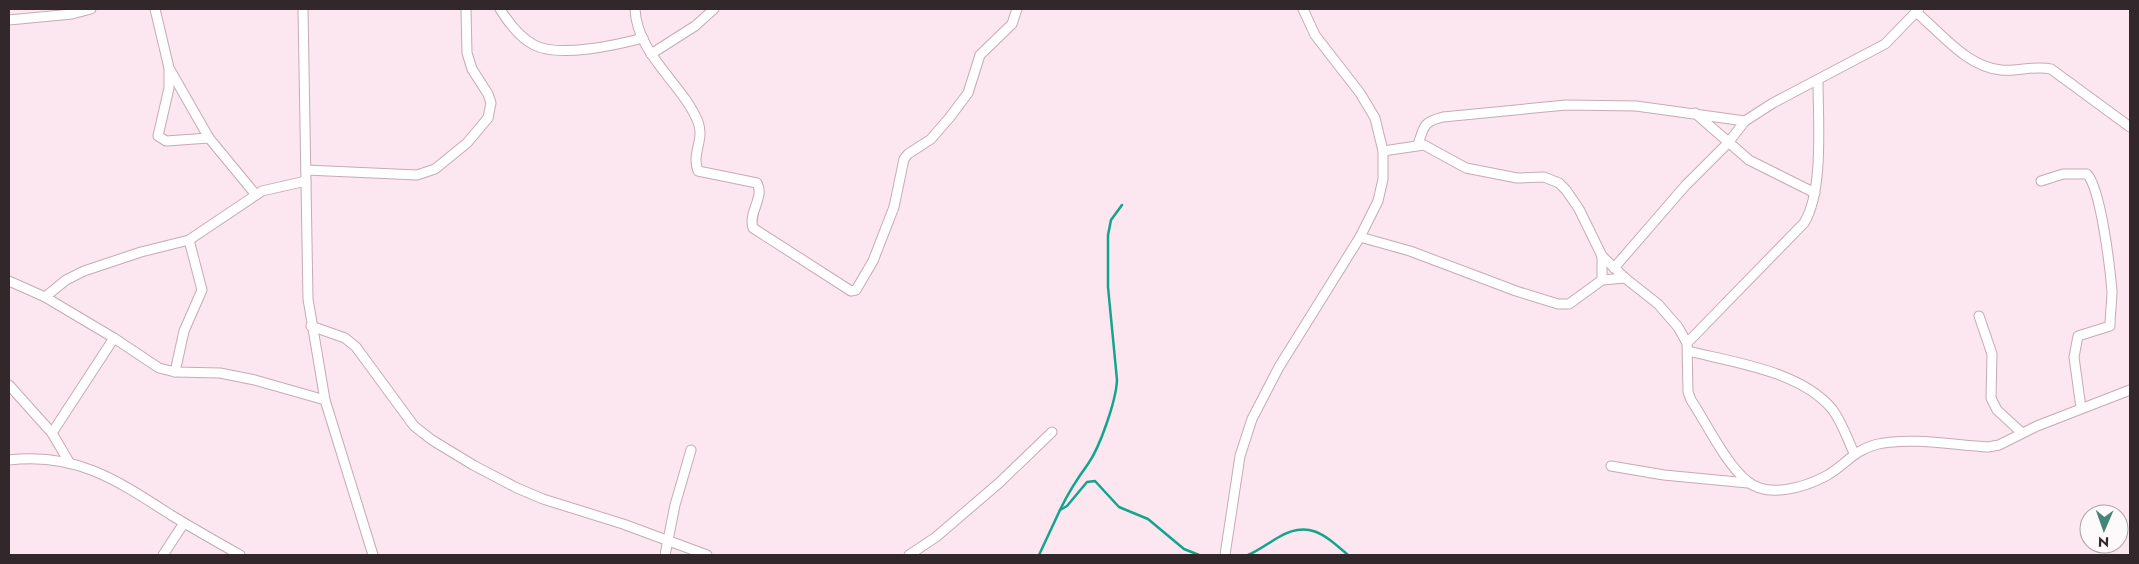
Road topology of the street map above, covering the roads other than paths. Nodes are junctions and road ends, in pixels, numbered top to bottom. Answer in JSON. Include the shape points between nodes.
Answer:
{"nodes":[{"id":1,"x":91,"y":9,"type":"edge"},
{"id":2,"x":155,"y":9,"type":"edge"},
{"id":3,"x":303,"y":9,"type":"edge"},
{"id":4,"x":466,"y":9,"type":"edge"},
{"id":5,"x":500,"y":9,"type":"edge"},
{"id":6,"x":635,"y":9,"type":"edge"},
{"id":7,"x":714,"y":9,"type":"edge"},
{"id":8,"x":1017,"y":9,"type":"edge"},
{"id":9,"x":1303,"y":9,"type":"edge"},
{"id":10,"x":1918,"y":11,"type":"edge"},
{"id":11,"x":9,"y":20,"type":"edge"},
{"id":12,"x":644,"y":38,"type":"junction"},
{"id":13,"x":651,"y":54,"type":"junction"},
{"id":14,"x":169,"y":68,"type":"junction"},
{"id":15,"x":1818,"y":81,"type":"junction"},
{"id":16,"x":1694,"y":112,"type":"junction"},
{"id":17,"x":1745,"y":121,"type":"junction"},
{"id":18,"x":2130,"y":127,"type":"edge"},
{"id":19,"x":210,"y":138,"type":"junction"},
{"id":20,"x":1728,"y":143,"type":"junction"},
{"id":21,"x":1418,"y":145,"type":"junction"},
{"id":22,"x":1384,"y":151,"type":"junction"},
{"id":23,"x":306,"y":170,"type":"junction"},
{"id":24,"x":306,"y":181,"type":"junction"},
{"id":25,"x":2041,"y":181,"type":"dead end"},
{"id":26,"x":1815,"y":193,"type":"junction"},
{"id":27,"x":256,"y":195,"type":"junction"},
{"id":28,"x":1360,"y":237,"type":"junction"},
{"id":29,"x":189,"y":240,"type":"junction"},
{"id":30,"x":1602,"y":256,"type":"junction"},
{"id":31,"x":1614,"y":268,"type":"junction"},
{"id":32,"x":1625,"y":278,"type":"junction"},
{"id":33,"x":1602,"y":280,"type":"junction"},
{"id":34,"x":9,"y":281,"type":"edge"},
{"id":35,"x":45,"y":297,"type":"junction"},
{"id":36,"x":1979,"y":316,"type":"dead end"},
{"id":37,"x":311,"y":326,"type":"junction"},
{"id":38,"x":114,"y":338,"type":"junction"},
{"id":39,"x":1687,"y":347,"type":"junction"},
{"id":40,"x":175,"y":372,"type":"junction"},
{"id":41,"x":9,"y":385,"type":"edge"},
{"id":42,"x":2130,"y":390,"type":"edge"},
{"id":43,"x":325,"y":400,"type":"junction"},
{"id":44,"x":2081,"y":408,"type":"junction"},
{"id":45,"x":1052,"y":432,"type":"dead end"},
{"id":46,"x":52,"y":433,"type":"junction"},
{"id":47,"x":2022,"y":434,"type":"junction"},
{"id":48,"x":692,"y":450,"type":"dead end"},
{"id":49,"x":1854,"y":453,"type":"junction"},
{"id":50,"x":9,"y":460,"type":"edge"},
{"id":51,"x":69,"y":462,"type":"junction"},
{"id":52,"x":1611,"y":466,"type":"dead end"},
{"id":53,"x":1748,"y":483,"type":"junction"},
{"id":54,"x":184,"y":523,"type":"junction"},
{"id":55,"x":667,"y":540,"type":"junction"},
{"id":56,"x":1225,"y":553,"type":"edge"},
{"id":57,"x":163,"y":555,"type":"edge"},
{"id":58,"x":240,"y":555,"type":"edge"},
{"id":59,"x":373,"y":555,"type":"edge"},
{"id":60,"x":665,"y":555,"type":"edge"},
{"id":61,"x":707,"y":555,"type":"edge"},
{"id":62,"x":908,"y":555,"type":"edge"}],
"edges":[{"from":1,"to":11,"type":"street"},
{"from":2,"to":14,"type":"street"},
{"from":3,"to":23,"type":"street"},
{"from":4,"to":23,"type":"street","via":[[467,53],[491,103],[488,118],[468,143],[435,169],[417,175]]},
{"from":5,"to":12,"type":"street","via":[[517,33],[535,46],[584,50]]},
{"from":6,"to":12,"type":"street"},
{"from":7,"to":13,"type":"street","via":[[695,26]]},
{"from":8,"to":13,"type":"street","via":[[1012,24],[980,55],[968,94],[931,139],[904,159],[894,207],[873,261],[856,290],[851,291],[753,228],[751,220],[760,194],[757,183],[698,171],[694,158],[701,136],[698,120]]},
{"from":9,"to":22,"type":"street","via":[[1315,34],[1368,105],[1381,134]]},
{"from":10,"to":15,"type":"street","via":[[1885,44]]},
{"from":10,"to":18,"type":"street","via":[[1970,59],[2001,70],[2039,66],[2051,69]]},
{"from":12,"to":13,"type":"street"},
{"from":14,"to":19,"type":"street"},
{"from":14,"to":19,"type":"street","via":[[169,88],[158,136],[166,141]]},
{"from":15,"to":17,"type":"street"},
{"from":15,"to":26,"type":"street"},
{"from":16,"to":17,"type":"street"},
{"from":16,"to":20,"type":"street"},
{"from":16,"to":21,"type":"street","via":[[1636,106],[1566,105],[1443,117],[1424,125]]},
{"from":17,"to":20,"type":"street"},
{"from":19,"to":27,"type":"street"},
{"from":20,"to":26,"type":"street","via":[[1759,166]]},
{"from":20,"to":31,"type":"street","via":[[1685,186]]},
{"from":21,"to":22,"type":"street"},
{"from":21,"to":30,"type":"street","via":[[1466,168],[1517,178],[1551,178],[1571,197]]},
{"from":22,"to":28,"type":"street","via":[[1378,201]]},
{"from":23,"to":24,"type":"street"},
{"from":24,"to":27,"type":"street"},
{"from":24,"to":37,"type":"street"},
{"from":25,"to":44,"type":"street","via":[[2063,174],[2087,174],[2092,180],[2101,212],[2112,291],[2110,326],[2078,336],[2074,357]]},
{"from":26,"to":39,"type":"street","via":[[1804,222]]},
{"from":27,"to":29,"type":"street"},
{"from":28,"to":33,"type":"street","via":[[1410,251],[1558,304],[1569,304]]},
{"from":28,"to":56,"type":"street","via":[[1279,367],[1252,419],[1240,456]]},
{"from":29,"to":35,"type":"street","via":[[84,271]]},
{"from":29,"to":40,"type":"street","via":[[202,290],[184,331]]},
{"from":30,"to":31,"type":"street"},
{"from":30,"to":33,"type":"street"},
{"from":31,"to":32,"type":"street"},
{"from":32,"to":33,"type":"street"},
{"from":32,"to":39,"type":"street","via":[[1658,304],[1678,326]]},
{"from":34,"to":35,"type":"street"},
{"from":35,"to":38,"type":"street"},
{"from":36,"to":47,"type":"street","via":[[1992,354],[1991,398],[1997,410]]},
{"from":37,"to":43,"type":"street"},
{"from":37,"to":55,"type":"street","via":[[345,338],[356,347],[414,426],[465,460],[536,496]]},
{"from":38,"to":40,"type":"street","via":[[159,368]]},
{"from":38,"to":46,"type":"street"},
{"from":39,"to":49,"type":"street","via":[[1776,374],[1816,392],[1839,420]]},
{"from":39,"to":53,"type":"street","via":[[1691,400]]},
{"from":40,"to":43,"type":"street","via":[[220,373]]},
{"from":41,"to":46,"type":"street"},
{"from":42,"to":44,"type":"street"},
{"from":43,"to":59,"type":"street"},
{"from":44,"to":47,"type":"street"},
{"from":45,"to":62,"type":"street","via":[[936,537]]},
{"from":46,"to":51,"type":"street"},
{"from":47,"to":49,"type":"street","via":[[1988,447],[1901,442],[1878,444]]},
{"from":48,"to":55,"type":"street"},
{"from":49,"to":53,"type":"street","via":[[1826,476],[1782,491]]},
{"from":50,"to":51,"type":"street"},
{"from":51,"to":54,"type":"street","via":[[106,474]]},
{"from":52,"to":53,"type":"street"},
{"from":54,"to":57,"type":"street"},
{"from":54,"to":58,"type":"street"},
{"from":55,"to":60,"type":"street"},
{"from":55,"to":61,"type":"street"}]}
